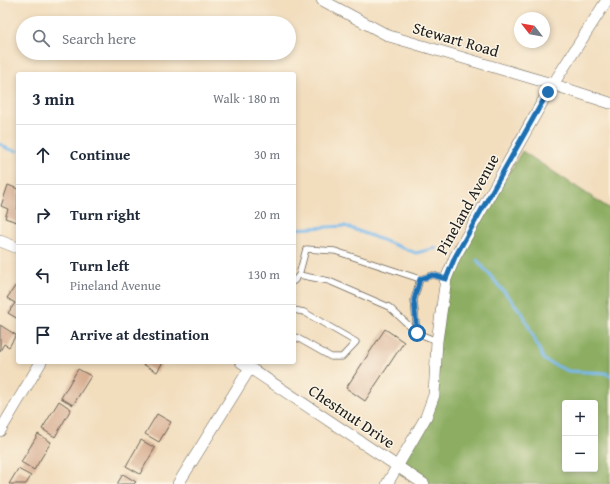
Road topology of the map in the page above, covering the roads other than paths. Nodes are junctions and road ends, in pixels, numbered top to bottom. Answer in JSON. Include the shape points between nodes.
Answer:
{"nodes":[{"id":1,"x":322,"y":0,"type":"edge"},
{"id":2,"x":606,"y":0,"type":"edge"},
{"id":3,"x":553,"y":85,"type":"junction"},
{"id":4,"x":610,"y":103,"type":"edge"},
{"id":5,"x":0,"y":241,"type":"edge"},
{"id":6,"x":16,"y":247,"type":"edge"},
{"id":7,"x":299,"y":275,"type":"junction"},
{"id":8,"x":296,"y":279,"type":"edge"},
{"id":9,"x":420,"y":279,"type":"junction"},
{"id":10,"x":446,"y":279,"type":"junction"},
{"id":11,"x":296,"y":310,"type":"edge"},
{"id":12,"x":417,"y":333,"type":"junction"},
{"id":13,"x":296,"y":337,"type":"edge"},
{"id":14,"x":437,"y":341,"type":"junction"},
{"id":15,"x":40,"y":364,"type":"edge"},
{"id":16,"x":246,"y":365,"type":"edge"},
{"id":17,"x":0,"y":431,"type":"edge"},
{"id":18,"x":398,"y":466,"type":"junction"},
{"id":19,"x":178,"y":484,"type":"edge"},
{"id":20,"x":387,"y":484,"type":"edge"},
{"id":21,"x":424,"y":484,"type":"edge"}],
"edges":[{"from":1,"to":3,"type":"street","name":"Stewart Road","via":[[389,36]]},
{"from":2,"to":3,"type":"street","name":"Pineland Avenue"},
{"from":3,"to":4,"type":"street","name":"Stewart Road"},
{"from":3,"to":10,"type":"street","name":"Pineland Avenue","via":[[455,257]]},
{"from":5,"to":6,"type":"street"},
{"from":7,"to":8,"type":"lane"},
{"from":7,"to":9,"type":"lane","via":[[306,250],[335,251]]},
{"from":7,"to":12,"type":"lane","via":[[329,281],[389,307]]},
{"from":9,"to":10,"type":"lane","via":[[433,275]]},
{"from":9,"to":12,"type":"lane","via":[[414,300]]},
{"from":10,"to":14,"type":"street","name":"Pineland Avenue"},
{"from":11,"to":13,"type":"lane","via":[[304,312],[356,342],[342,356],[331,356]]},
{"from":12,"to":14,"type":"lane"},
{"from":14,"to":18,"type":"street","name":"Pineland Avenue","via":[[434,395],[426,417]]},
{"from":15,"to":17,"type":"street"},
{"from":16,"to":18,"type":"street","name":"Chestnut Drive"},
{"from":16,"to":19,"type":"street"},
{"from":18,"to":20,"type":"street","name":"Pineland Avenue"},
{"from":18,"to":21,"type":"street","name":"Chestnut Drive"}]}
